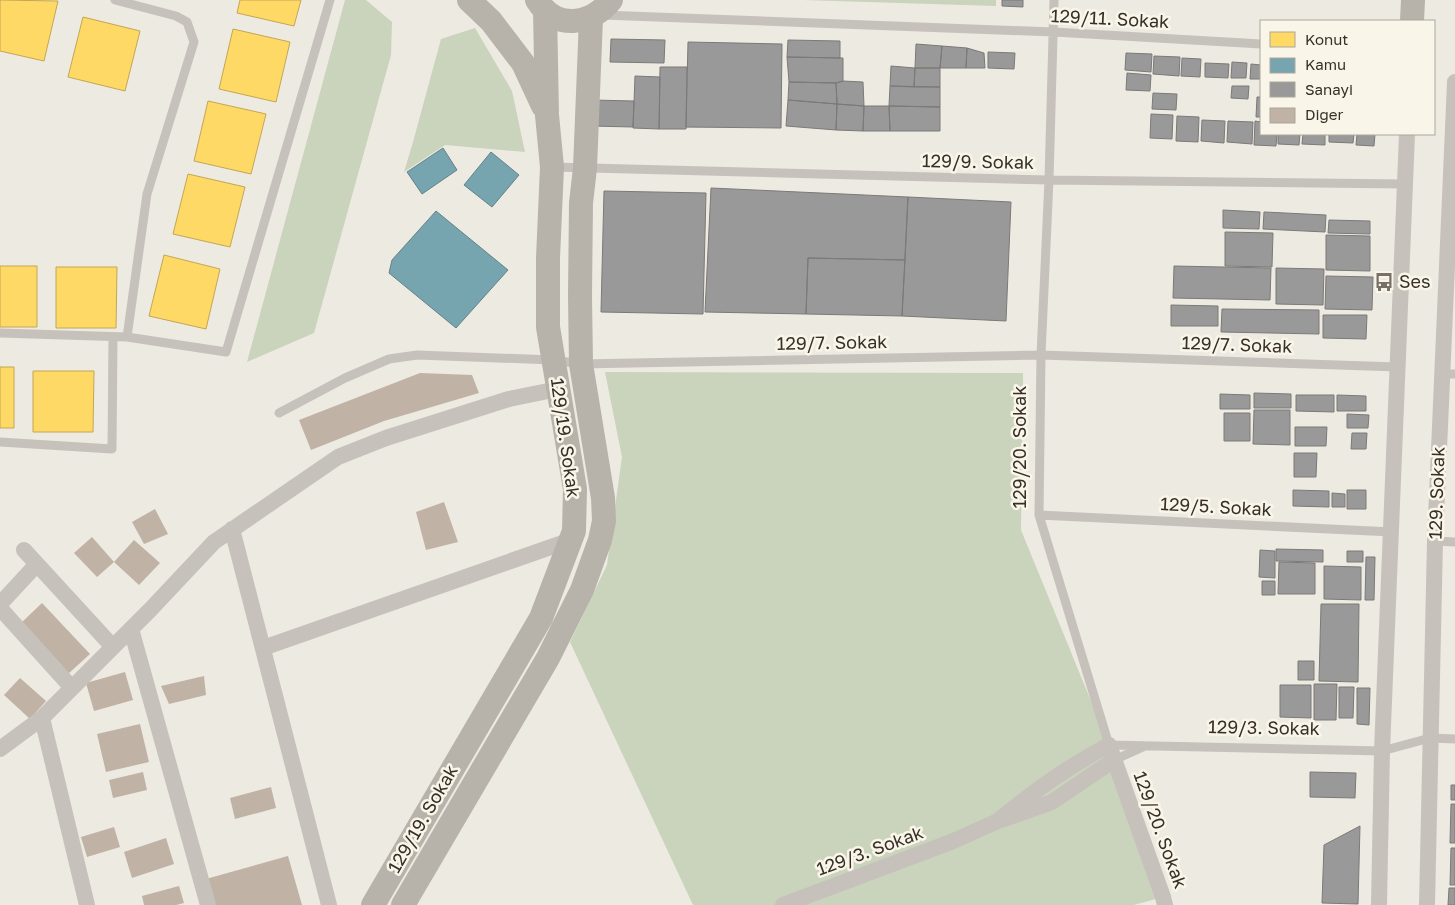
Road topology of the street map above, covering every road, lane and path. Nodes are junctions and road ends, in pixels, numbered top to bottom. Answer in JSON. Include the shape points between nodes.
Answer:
{"nodes":[{"id":1,"x":115,"y":0,"type":"edge"},
{"id":2,"x":330,"y":0,"type":"edge"},
{"id":3,"x":469,"y":0,"type":"edge"},
{"id":4,"x":1054,"y":0,"type":"edge"},
{"id":5,"x":1413,"y":0,"type":"edge"},
{"id":6,"x":537,"y":4,"type":"edge"},
{"id":7,"x":600,"y":11,"type":"edge"},
{"id":8,"x":1412,"y":20,"type":"edge"},
{"id":9,"x":1054,"y":32,"type":"junction"},
{"id":10,"x":1260,"y":44,"type":"edge"},
{"id":11,"x":1455,"y":82,"type":"edge"},
{"id":12,"x":547,"y":115,"type":"junction"},
{"id":13,"x":1407,"y":135,"type":"edge"},
{"id":14,"x":552,"y":167,"type":"junction"},
{"id":15,"x":585,"y":168,"type":"junction"},
{"id":16,"x":1049,"y":180,"type":"junction"},
{"id":17,"x":1404,"y":184,"type":"junction"},
{"id":18,"x":1453,"y":185,"type":"edge"},
{"id":19,"x":0,"y":332,"type":"edge"},
{"id":20,"x":112,"y":337,"type":"junction"},
{"id":21,"x":128,"y":337,"type":"junction"},
{"id":22,"x":1041,"y":355,"type":"junction"},
{"id":23,"x":553,"y":360,"type":"junction"},
{"id":24,"x":582,"y":364,"type":"junction"},
{"id":25,"x":1398,"y":367,"type":"junction"},
{"id":26,"x":1448,"y":374,"type":"edge"},
{"id":27,"x":558,"y":389,"type":"junction"},
{"id":28,"x":279,"y":413,"type":"dead end"},
{"id":29,"x":0,"y":442,"type":"edge"},
{"id":30,"x":1039,"y":515,"type":"junction"},
{"id":31,"x":232,"y":530,"type":"junction"},
{"id":32,"x":1392,"y":532,"type":"junction"},
{"id":33,"x":571,"y":540,"type":"junction"},
{"id":34,"x":1435,"y":541,"type":"junction"},
{"id":35,"x":1455,"y":542,"type":"edge"},
{"id":36,"x":24,"y":550,"type":"dead end"},
{"id":37,"x":37,"y":564,"type":"junction"},
{"id":38,"x":0,"y":604,"type":"edge"},
{"id":39,"x":0,"y":608,"type":"edge"},
{"id":40,"x":130,"y":629,"type":"junction"},
{"id":41,"x":113,"y":646,"type":"junction"},
{"id":42,"x":263,"y":648,"type":"junction"},
{"id":43,"x":72,"y":688,"type":"junction"},
{"id":44,"x":42,"y":718,"type":"junction"},
{"id":45,"x":1430,"y":738,"type":"junction"},
{"id":46,"x":1455,"y":739,"type":"edge"},
{"id":47,"x":1145,"y":746,"type":"junction"},
{"id":48,"x":0,"y":749,"type":"edge"},
{"id":49,"x":1382,"y":751,"type":"junction"},
{"id":50,"x":1111,"y":753,"type":"junction"},
{"id":51,"x":87,"y":905,"type":"edge"},
{"id":52,"x":208,"y":905,"type":"edge"},
{"id":53,"x":329,"y":905,"type":"edge"},
{"id":54,"x":373,"y":905,"type":"edge"},
{"id":55,"x":404,"y":905,"type":"edge"},
{"id":56,"x":783,"y":905,"type":"edge"},
{"id":57,"x":1165,"y":905,"type":"edge"},
{"id":58,"x":1379,"y":905,"type":"edge"},
{"id":59,"x":1427,"y":905,"type":"edge"}],
"edges":[{"from":1,"to":21,"type":"lane","via":[[176,16],[187,22],[194,42],[147,194]]},
{"from":2,"to":21,"type":"lane","via":[[226,352]]},
{"from":3,"to":12,"type":"main road","via":[[491,21],[523,63]]},
{"from":4,"to":9,"type":"lane","name":"129/20. Sokak"},
{"from":5,"to":8,"type":"main road"},
{"from":6,"to":7,"type":"main road","via":[[565,21],[578,21]]},
{"from":6,"to":12,"type":"main road","name":"129/19. Sokak"},
{"from":7,"to":9,"type":"lane","name":"129/11. Sokak"},
{"from":7,"to":15,"type":"main road","name":"129/19. Sokak"},
{"from":9,"to":10,"type":"lane","name":"129/11. Sokak"},
{"from":9,"to":16,"type":"lane","name":"129/20. Sokak"},
{"from":11,"to":18,"type":"street","name":"129. Sokak"},
{"from":12,"to":14,"type":"main road","name":"129/19. Sokak"},
{"from":13,"to":17,"type":"street"},
{"from":14,"to":15,"type":"lane","name":"129/9. Sokak"},
{"from":14,"to":23,"type":"main road","name":"129/19. Sokak","via":[[548,327]]},
{"from":15,"to":16,"type":"lane","name":"129/9. Sokak"},
{"from":15,"to":24,"type":"main road","name":"129/19. Sokak","via":[[581,213]]},
{"from":16,"to":17,"type":"lane","name":"129/9. Sokak"},
{"from":16,"to":22,"type":"lane","name":"129/20. Sokak"},
{"from":17,"to":25,"type":"street"},
{"from":18,"to":26,"type":"street","name":"129. Sokak"},
{"from":19,"to":20,"type":"lane"},
{"from":20,"to":21,"type":"lane"},
{"from":20,"to":29,"type":"lane","via":[[112,449]]},
{"from":22,"to":24,"type":"lane","name":"129/7. Sokak"},
{"from":22,"to":25,"type":"lane","name":"129/7. Sokak"},
{"from":22,"to":30,"type":"lane","name":"129/20. Sokak"},
{"from":23,"to":24,"type":"lane","name":"129/7. Sokak"},
{"from":23,"to":27,"type":"main road","name":"129/19. Sokak"},
{"from":23,"to":28,"type":"lane","name":"129/7. Sokak","via":[[418,355],[389,360],[345,378]]},
{"from":24,"to":55,"type":"main road","name":"129/19. Sokak","via":[[603,498],[604,521],[600,540],[582,590],[548,658]]},
{"from":25,"to":32,"type":"street"},
{"from":26,"to":34,"type":"street","name":"129. Sokak"},
{"from":27,"to":31,"type":"street","via":[[510,399],[386,438],[338,457]]},
{"from":27,"to":33,"type":"main road","name":"129/19. Sokak","via":[[575,489]]},
{"from":30,"to":32,"type":"lane","name":"129/5. Sokak"},
{"from":30,"to":50,"type":"lane","name":"129/20. Sokak"},
{"from":31,"to":40,"type":"street","via":[[214,542]]},
{"from":31,"to":42,"type":"street"},
{"from":32,"to":49,"type":"street"},
{"from":33,"to":42,"type":"street"},
{"from":33,"to":54,"type":"main road","name":"129/19. Sokak","via":[[540,618]]},
{"from":34,"to":35,"type":"lane"},
{"from":34,"to":45,"type":"street","name":"129. Sokak"},
{"from":36,"to":37,"type":"street"},
{"from":37,"to":38,"type":"street"},
{"from":37,"to":41,"type":"street"},
{"from":39,"to":43,"type":"street"},
{"from":40,"to":41,"type":"street"},
{"from":40,"to":52,"type":"street"},
{"from":41,"to":43,"type":"street"},
{"from":42,"to":53,"type":"street"},
{"from":43,"to":44,"type":"street"},
{"from":44,"to":48,"type":"street"},
{"from":44,"to":51,"type":"street"},
{"from":45,"to":46,"type":"lane"},
{"from":45,"to":49,"type":"lane"},
{"from":45,"to":59,"type":"street","name":"129. Sokak"},
{"from":47,"to":49,"type":"lane","name":"129/3. Sokak"},
{"from":47,"to":50,"type":"lane","name":"129/3. Sokak"},
{"from":47,"to":50,"type":"lane","name":"129/3. Sokak"},
{"from":49,"to":58,"type":"street"},
{"from":50,"to":56,"type":"street","name":"129/3. Sokak","via":[[1079,760],[998,821],[952,842]]},
{"from":50,"to":57,"type":"street","name":"129/20. Sokak"}]}
